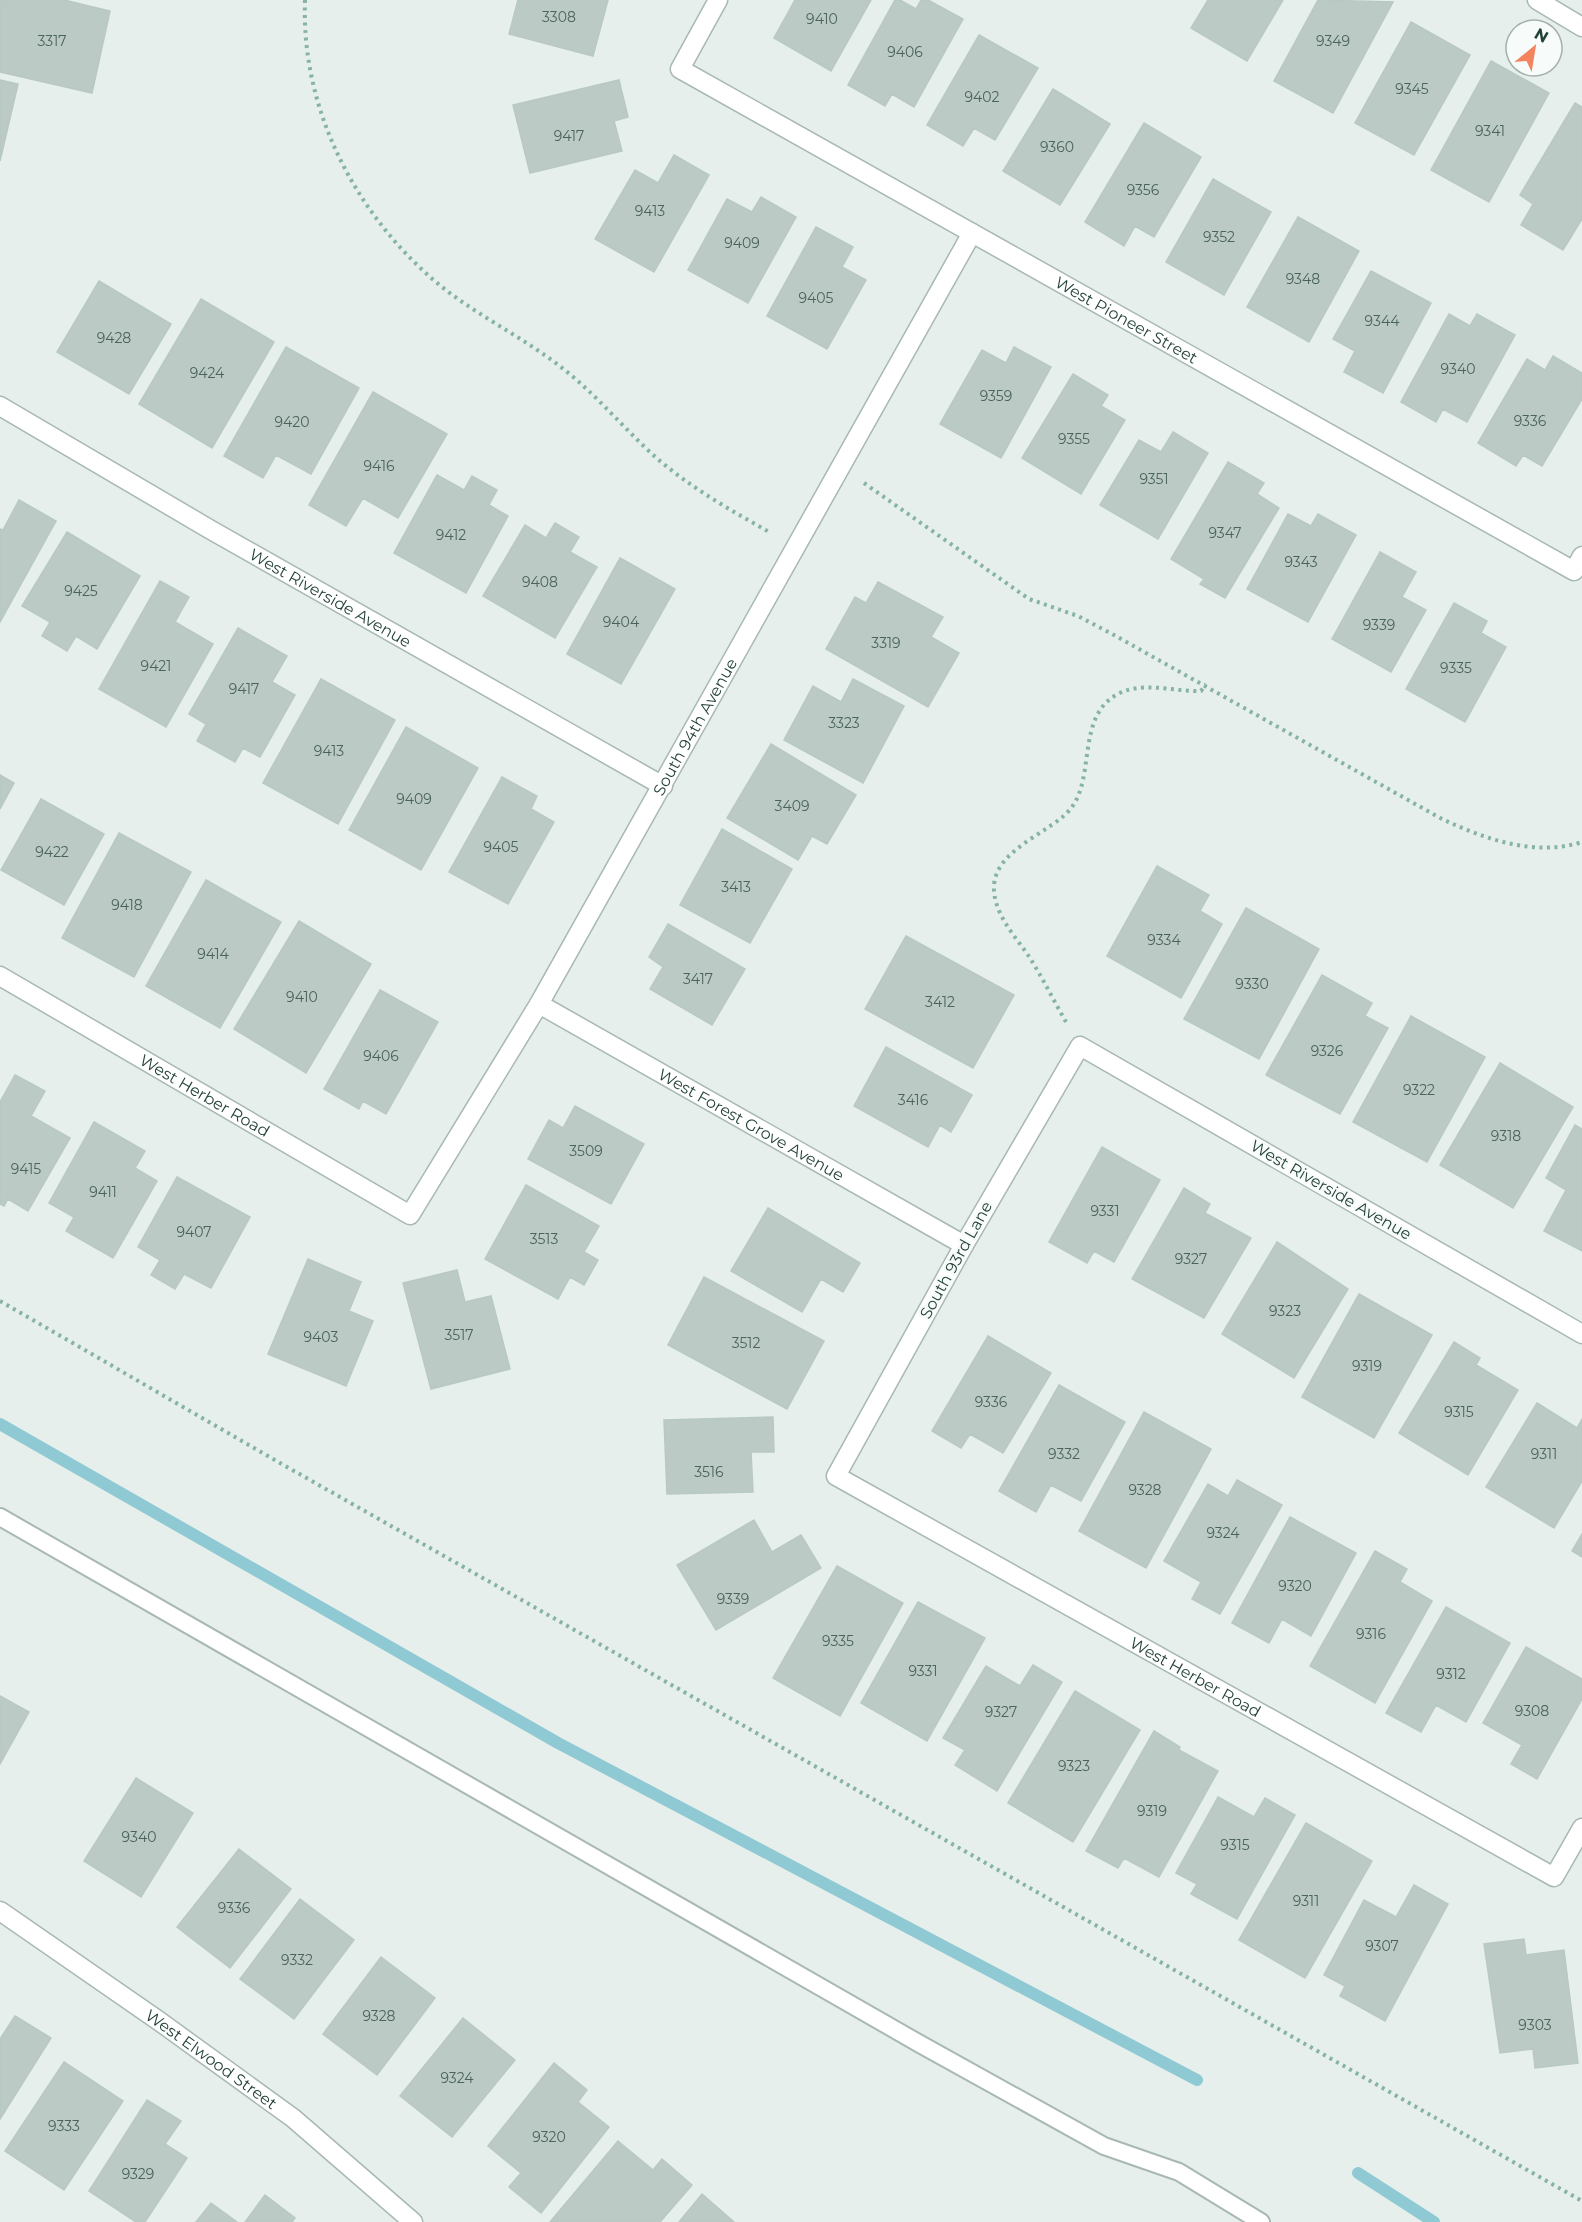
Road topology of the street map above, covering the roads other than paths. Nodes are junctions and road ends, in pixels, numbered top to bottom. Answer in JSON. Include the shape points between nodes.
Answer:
{"nodes":[{"id":1,"x":718,"y":0,"type":"edge"},
{"id":2,"x":1547,"y":3,"type":"edge"},
{"id":3,"x":1582,"y":27,"type":"edge"},
{"id":4,"x":972,"y":233,"type":"junction"},
{"id":5,"x":0,"y":406,"type":"edge"},
{"id":6,"x":1578,"y":564,"type":"edge"},
{"id":7,"x":663,"y":786,"type":"junction"},
{"id":8,"x":0,"y":976,"type":"edge"},
{"id":9,"x":539,"y":1004,"type":"junction"},
{"id":10,"x":1080,"y":1046,"type":"joint"},
{"id":11,"x":410,"y":1215,"type":"joint"},
{"id":12,"x":964,"y":1245,"type":"junction"},
{"id":13,"x":1582,"y":1334,"type":"edge"},
{"id":14,"x":836,"y":1476,"type":"joint"},
{"id":15,"x":0,"y":1517,"type":"edge"},
{"id":16,"x":1582,"y":1828,"type":"edge"},
{"id":17,"x":0,"y":1911,"type":"edge"},
{"id":18,"x":413,"y":2222,"type":"edge"},
{"id":19,"x":1261,"y":2222,"type":"edge"}],
"edges":[{"from":1,"to":4,"type":"street","name":"West Pioneer Street","via":[[680,69]]},
{"from":2,"to":3,"type":"street"},
{"from":4,"to":6,"type":"street","name":"West Pioneer Street"},
{"from":4,"to":7,"type":"street","name":"South 94th Avenue"},
{"from":5,"to":7,"type":"street","name":"West Riverside Avenue"},
{"from":7,"to":9,"type":"street","name":"South 94th Avenue"},
{"from":8,"to":11,"type":"street","name":"West Herber Road"},
{"from":9,"to":11,"type":"street","name":"South 94th Avenue"},
{"from":9,"to":12,"type":"street","name":"West Forest Grove Avenue"},
{"from":10,"to":12,"type":"street","name":"South 93rd Lane"},
{"from":10,"to":13,"type":"street","name":"West Riverside Avenue"},
{"from":12,"to":14,"type":"street","name":"South 93rd Lane"},
{"from":14,"to":16,"type":"street","name":"West Herber Road","via":[[1554,1877]]},
{"from":15,"to":19,"type":"lane","via":[[920,2044],[1104,2146],[1179,2172]]},
{"from":17,"to":18,"type":"street","name":"West Elwood Street","via":[[293,2118]]}]}
